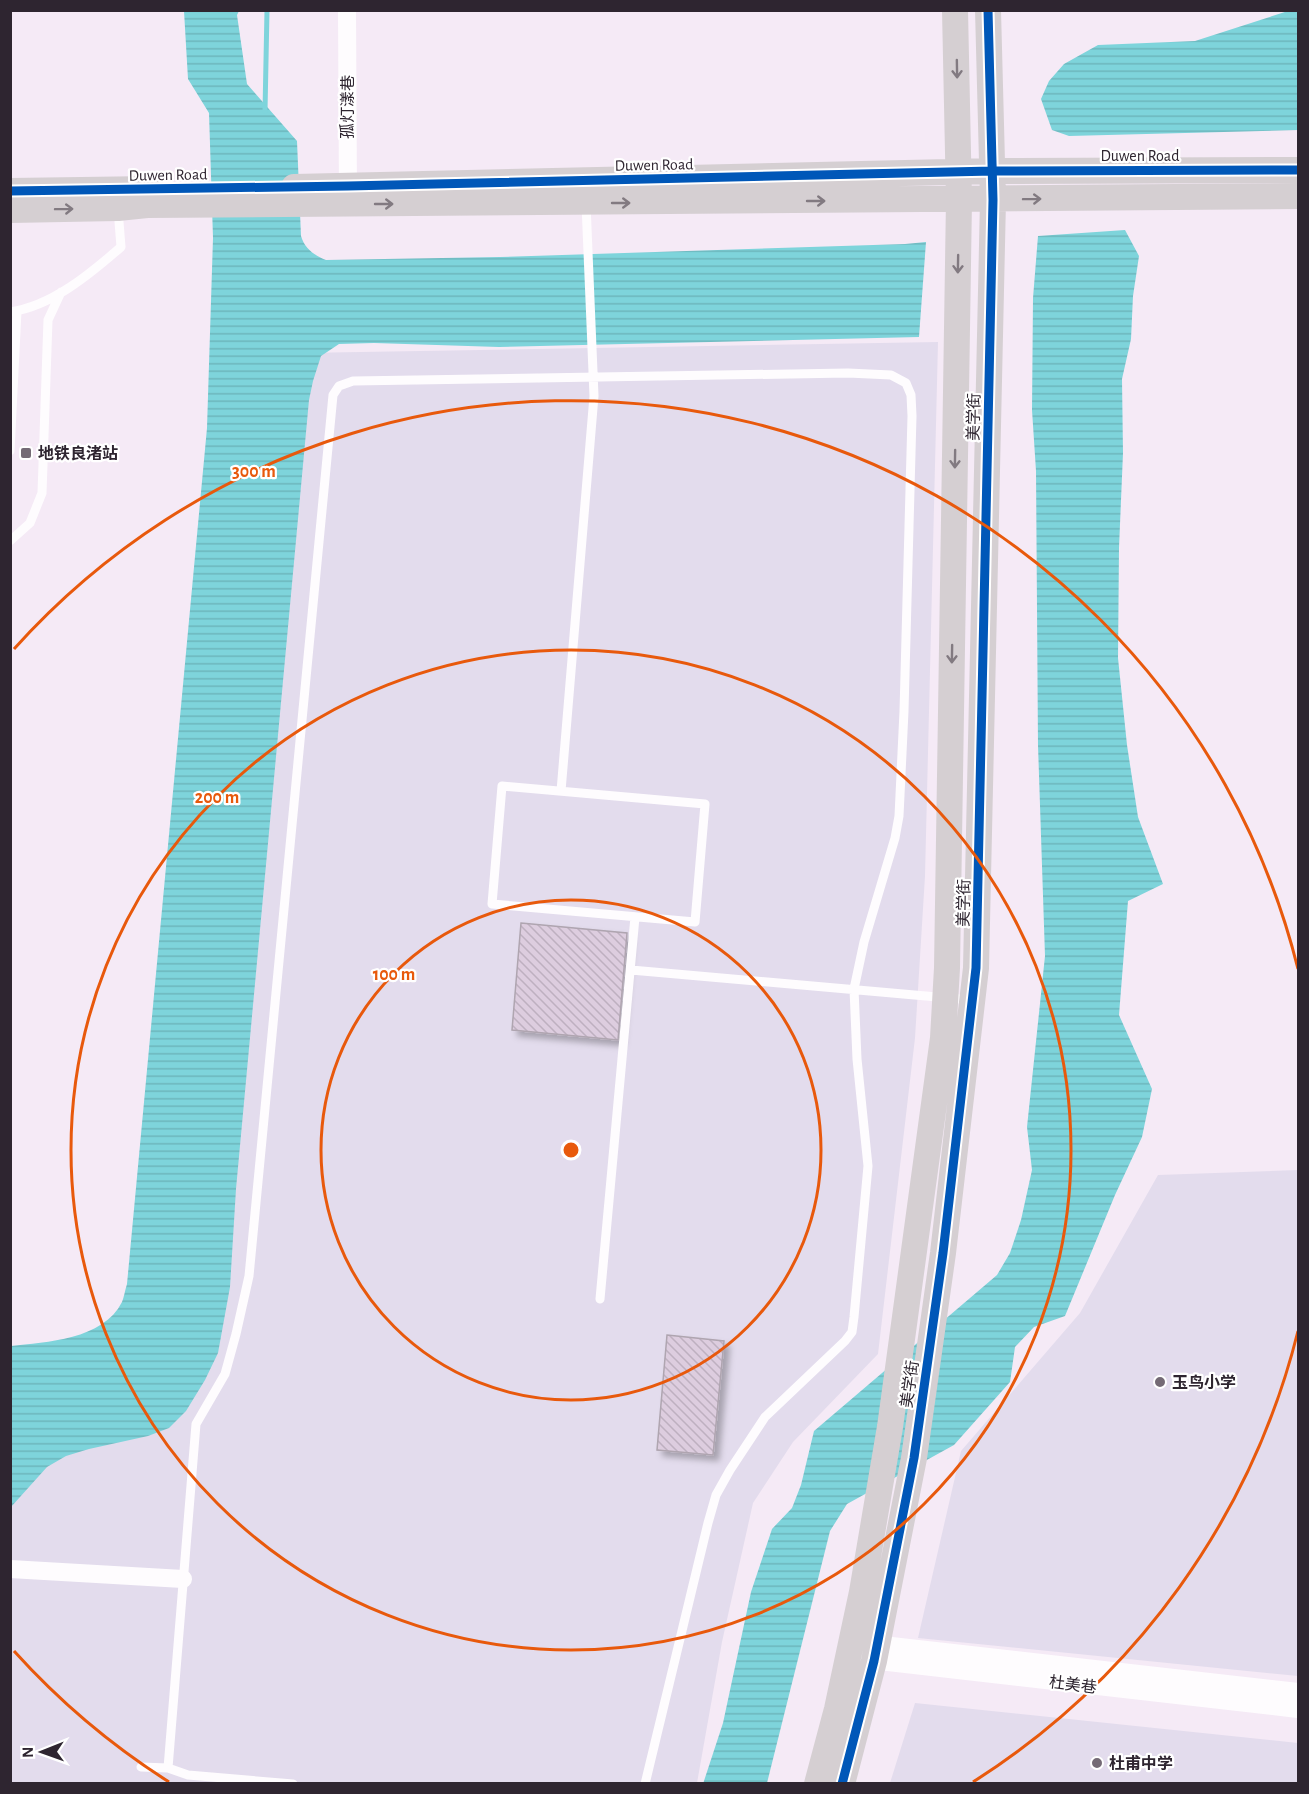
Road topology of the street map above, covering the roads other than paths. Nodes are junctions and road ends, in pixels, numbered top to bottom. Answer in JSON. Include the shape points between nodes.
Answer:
{"nodes":[{"id":1,"x":347,"y":10,"type":"edge"},
{"id":2,"x":955,"y":10,"type":"edge"},
{"id":3,"x":988,"y":10,"type":"edge"},
{"id":4,"x":1299,"y":170,"type":"edge"},
{"id":5,"x":959,"y":171,"type":"junction"},
{"id":6,"x":993,"y":171,"type":"junction"},
{"id":7,"x":10,"y":191,"type":"edge"},
{"id":8,"x":337,"y":195,"type":"junction"},
{"id":9,"x":1299,"y":196,"type":"edge"},
{"id":10,"x":147,"y":197,"type":"junction"},
{"id":11,"x":959,"y":200,"type":"junction"},
{"id":12,"x":993,"y":200,"type":"junction"},
{"id":13,"x":586,"y":203,"type":"junction"},
{"id":14,"x":118,"y":208,"type":"junction"},
{"id":15,"x":10,"y":210,"type":"edge"},
{"id":16,"x":61,"y":292,"type":"junction"},
{"id":17,"x":14,"y":311,"type":"edge"},
{"id":18,"x":592,"y":378,"type":"junction"},
{"id":19,"x":10,"y":451,"type":"edge"},
{"id":20,"x":10,"y":541,"type":"edge"},
{"id":21,"x":561,"y":791,"type":"junction"},
{"id":22,"x":635,"y":917,"type":"junction"},
{"id":23,"x":631,"y":970,"type":"junction"},
{"id":24,"x":854,"y":989,"type":"junction"},
{"id":25,"x":945,"y":998,"type":"junction"},
{"id":26,"x":973,"y":1000,"type":"junction"},
{"id":27,"x":600,"y":1299,"type":"dead end"},
{"id":28,"x":10,"y":1569,"type":"edge"},
{"id":29,"x":183,"y":1580,"type":"junction"},
{"id":30,"x":850,"y":1649,"type":"junction"},
{"id":31,"x":875,"y":1653,"type":"junction"},
{"id":32,"x":1299,"y":1692,"type":"edge"},
{"id":33,"x":1299,"y":1709,"type":"edge"},
{"id":34,"x":141,"y":1767,"type":"dead end"},
{"id":35,"x":168,"y":1768,"type":"junction"},
{"id":36,"x":293,"y":1784,"type":"edge"},
{"id":37,"x":645,"y":1784,"type":"edge"},
{"id":38,"x":817,"y":1784,"type":"edge"},
{"id":39,"x":842,"y":1784,"type":"edge"}],
"edges":[{"from":1,"to":8,"type":"street","name":"孤灯漾巷"},
{"from":2,"to":5,"type":"street","name":"美学街","one_way":true},
{"from":3,"to":6,"type":"street","name":"美学街"},
{"from":4,"to":6,"type":"street","name":"Duwen Road"},
{"from":5,"to":6,"type":"street","name":"Duwen Road"},
{"from":5,"to":8,"type":"street","name":"Duwen Road"},
{"from":5,"to":11,"type":"street","name":"美学街"},
{"from":6,"to":12,"type":"street","name":"美学街"},
{"from":7,"to":10,"type":"street","name":"Duwen Road"},
{"from":8,"to":10,"type":"street","name":"Duwen Road"},
{"from":8,"to":13,"type":"street","name":"Duwen Road","one_way":true},
{"from":12,"to":9,"type":"street","name":"Duwen Road","one_way":true},
{"from":10,"to":14,"type":"street","name":"Duwen Road"},
{"from":11,"to":12,"type":"street","name":"Duwen Road"},
{"from":13,"to":11,"type":"street","name":"Duwen Road","one_way":true},
{"from":11,"to":25,"type":"street","name":"美学街","one_way":true},
{"from":12,"to":26,"type":"street","name":"美学街"},
{"from":13,"to":18,"type":"lane"},
{"from":15,"to":14,"type":"street","name":"Duwen Road","one_way":true},
{"from":14,"to":16,"type":"lane","via":[[121,247]]},
{"from":16,"to":17,"type":"lane","via":[[29,309]]},
{"from":16,"to":20,"type":"lane","via":[[48,320],[42,493],[30,523]]},
{"from":17,"to":19,"type":"lane"},
{"from":18,"to":21,"type":"lane","via":[[594,396]]},
{"from":18,"to":24,"type":"lane","via":[[848,373],[891,375],[906,383],[912,416],[899,816]]},
{"from":18,"to":29,"type":"lane","via":[[353,381],[339,386],[333,395],[249,1276],[225,1374],[196,1424]]},
{"from":21,"to":22,"type":"lane","via":[[502,786],[492,904]]},
{"from":21,"to":22,"type":"lane","via":[[705,804],[695,922]]},
{"from":22,"to":23,"type":"lane"},
{"from":23,"to":24,"type":"lane"},
{"from":23,"to":27,"type":"lane"},
{"from":24,"to":25,"type":"lane"},
{"from":24,"to":37,"type":"lane","via":[[868,1166],[852,1332],[765,1417],[716,1496]]},
{"from":25,"to":26,"type":"lane"},
{"from":25,"to":30,"type":"street","name":"美学街","via":[[890,1427]]},
{"from":26,"to":31,"type":"street","name":"美学街","via":[[914,1458]]},
{"from":28,"to":29,"type":"street"},
{"from":29,"to":35,"type":"lane"},
{"from":30,"to":31,"type":"street","name":"杜美巷"},
{"from":30,"to":38,"type":"street","name":"美学街"},
{"from":31,"to":32,"type":"street","name":"杜美巷"},
{"from":31,"to":33,"type":"street","name":"杜美巷"},
{"from":31,"to":39,"type":"street","name":"美学街"},
{"from":34,"to":35,"type":"lane"},
{"from":35,"to":36,"type":"lane","via":[[188,1775]]}]}
